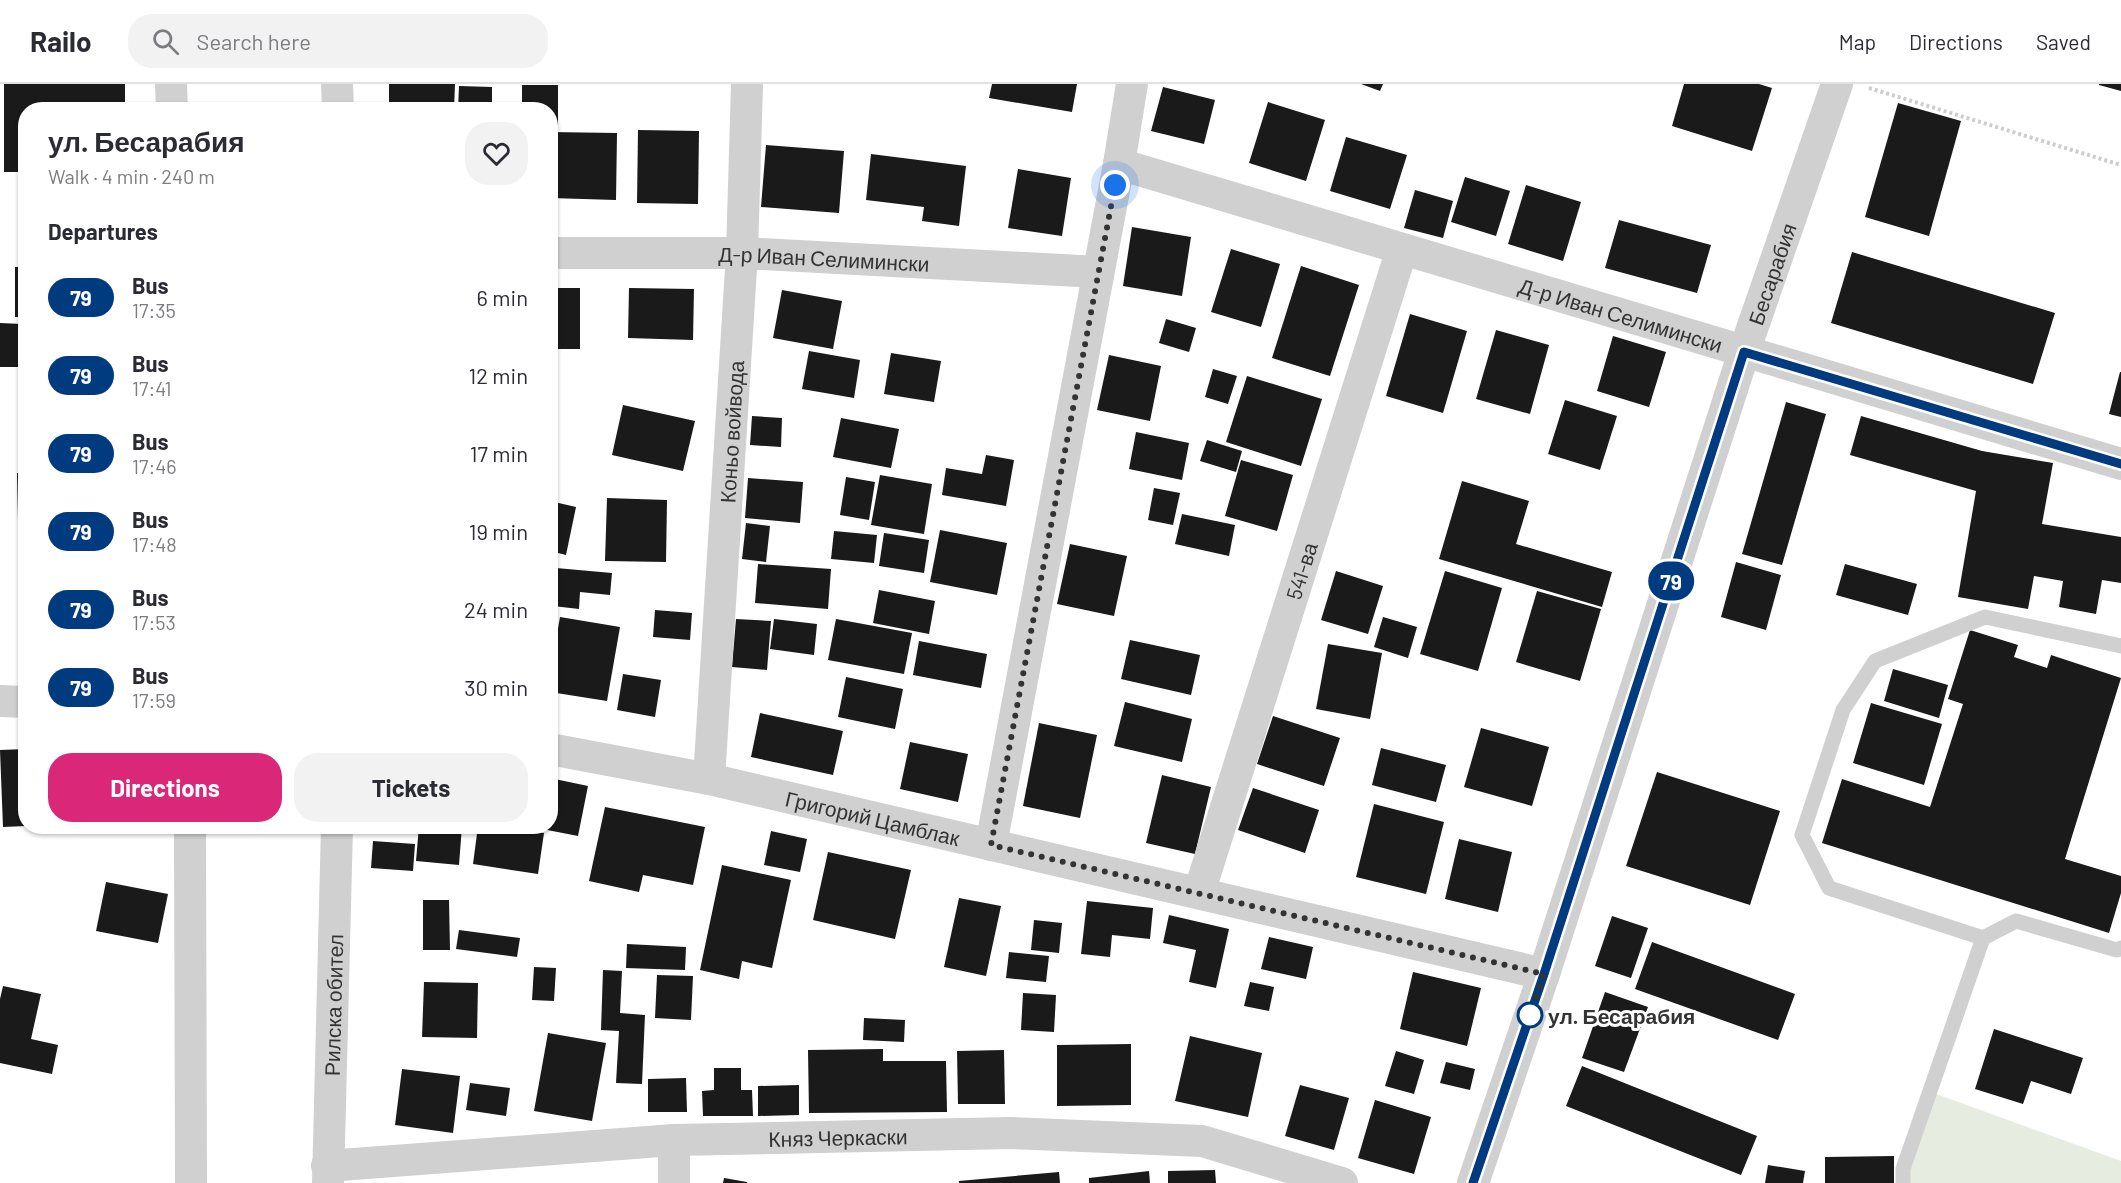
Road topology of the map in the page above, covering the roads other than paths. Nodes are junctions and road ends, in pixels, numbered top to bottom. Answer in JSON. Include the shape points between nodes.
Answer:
{"nodes":[{"id":1,"x":171,"y":84,"type":"edge"},
{"id":2,"x":337,"y":84,"type":"edge"},
{"id":3,"x":747,"y":84,"type":"edge"},
{"id":4,"x":1132,"y":84,"type":"edge"},
{"id":5,"x":1837,"y":84,"type":"edge"},
{"id":6,"x":172,"y":102,"type":"edge"},
{"id":7,"x":338,"y":102,"type":"edge"},
{"id":8,"x":1119,"y":164,"type":"junction"},
{"id":9,"x":1402,"y":249,"type":"junction"},
{"id":10,"x":558,"y":253,"type":"edge"},
{"id":11,"x":742,"y":253,"type":"junction"},
{"id":12,"x":1098,"y":272,"type":"junction"},
{"id":13,"x":1744,"y":352,"type":"junction"},
{"id":14,"x":2121,"y":464,"type":"edge"},
{"id":15,"x":2121,"y":646,"type":"edge"},
{"id":16,"x":0,"y":701,"type":"edge"},
{"id":17,"x":18,"y":702,"type":"edge"},
{"id":18,"x":558,"y":751,"type":"edge"},
{"id":19,"x":709,"y":779,"type":"junction"},
{"id":20,"x":190,"y":834,"type":"edge"},
{"id":21,"x":338,"y":834,"type":"edge"},
{"id":22,"x":991,"y":845,"type":"junction"},
{"id":23,"x":1199,"y":893,"type":"junction"},
{"id":24,"x":1983,"y":938,"type":"junction"},
{"id":25,"x":2121,"y":948,"type":"edge"},
{"id":26,"x":1544,"y":974,"type":"junction"},
{"id":27,"x":674,"y":1140,"type":"junction"},
{"id":28,"x":328,"y":1174,"type":"edge"},
{"id":29,"x":191,"y":1183,"type":"edge"},
{"id":30,"x":674,"y":1183,"type":"edge"},
{"id":31,"x":1342,"y":1183,"type":"edge"},
{"id":32,"x":1473,"y":1183,"type":"edge"},
{"id":33,"x":1903,"y":1183,"type":"edge"}],
"edges":[{"from":1,"to":6,"type":"street"},
{"from":2,"to":7,"type":"street"},
{"from":3,"to":11,"type":"street","name":"Коньо войвода"},
{"from":4,"to":8,"type":"street"},
{"from":5,"to":13,"type":"street","name":"Бесарабия"},
{"from":8,"to":9,"type":"street","name":"Д-р Иван Селимински"},
{"from":8,"to":12,"type":"street"},
{"from":9,"to":13,"type":"street","name":"Д-р Иван Селимински"},
{"from":9,"to":23,"type":"street","name":"541-ва"},
{"from":10,"to":11,"type":"street","name":"Д-р Иван Селимински"},
{"from":11,"to":12,"type":"street","name":"Д-р Иван Селимински"},
{"from":11,"to":19,"type":"street","name":"Коньо войвода"},
{"from":12,"to":22,"type":"street"},
{"from":13,"to":14,"type":"street","name":"Д-р Иван Селимински"},
{"from":13,"to":26,"type":"street","name":"Бесарабия"},
{"from":15,"to":24,"type":"lane","via":[[1985,617],[1875,661],[1843,710],[1802,835],[1829,888]]},
{"from":16,"to":17,"type":"street"},
{"from":18,"to":19,"type":"street","name":"Григорий Цамблак"},
{"from":19,"to":22,"type":"street","name":"Григорий Цамблак"},
{"from":20,"to":29,"type":"street"},
{"from":21,"to":28,"type":"street","name":"Рилска обител"},
{"from":22,"to":23,"type":"street","name":"Григорий Цамблак"},
{"from":23,"to":26,"type":"street","name":"Григорий Цамблак"},
{"from":24,"to":25,"type":"lane","via":[[2016,921]]},
{"from":24,"to":33,"type":"lane","via":[[1903,1169]]},
{"from":26,"to":32,"type":"street","name":"Бесарабия"},
{"from":27,"to":28,"type":"street","name":"Княз Черкаски"},
{"from":27,"to":30,"type":"street"},
{"from":27,"to":31,"type":"street","name":"Княз Черкаски","via":[[1011,1133],[1202,1141]]}]}
